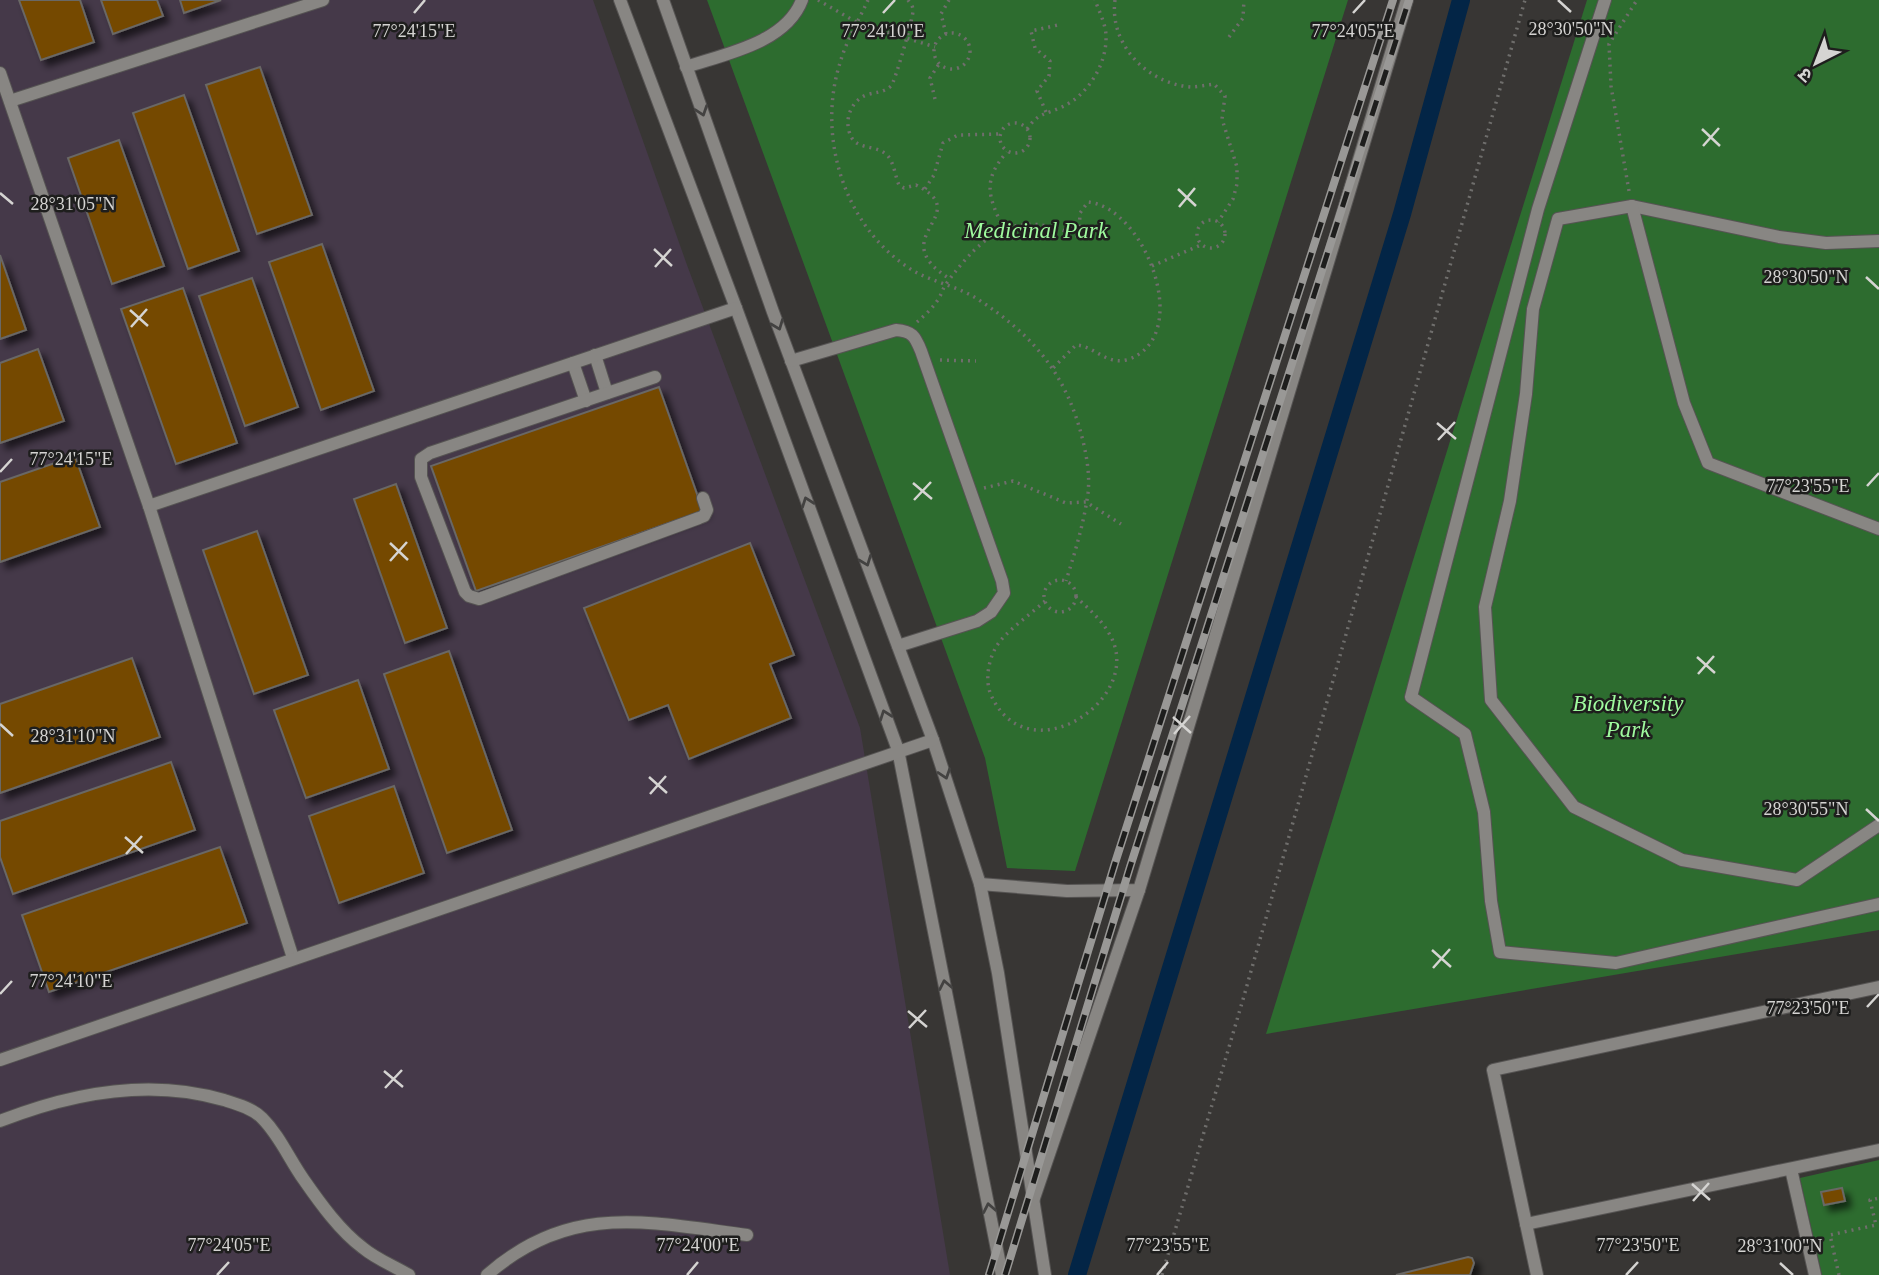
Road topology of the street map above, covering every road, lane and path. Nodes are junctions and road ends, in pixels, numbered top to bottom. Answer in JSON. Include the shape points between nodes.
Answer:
{"nodes":[{"id":1,"x":323,"y":0,"type":"edge"},
{"id":2,"x":620,"y":0,"type":"edge"},
{"id":3,"x":663,"y":0,"type":"edge"},
{"id":4,"x":802,"y":0,"type":"edge"},
{"id":5,"x":818,"y":0,"type":"edge"},
{"id":6,"x":868,"y":0,"type":"edge"},
{"id":7,"x":908,"y":0,"type":"edge"},
{"id":8,"x":949,"y":0,"type":"edge"},
{"id":9,"x":1095,"y":0,"type":"edge"},
{"id":10,"x":1115,"y":0,"type":"edge"},
{"id":11,"x":1244,"y":0,"type":"edge"},
{"id":12,"x":1407,"y":0,"type":"edge"},
{"id":13,"x":1525,"y":0,"type":"edge"},
{"id":14,"x":1605,"y":0,"type":"edge"},
{"id":15,"x":1637,"y":0,"type":"edge"},
{"id":16,"x":858,"y":23,"type":"junction"},
{"id":17,"x":1058,"y":25,"type":"dead end"},
{"id":18,"x":946,"y":34,"type":"junction"},
{"id":19,"x":1229,"y":37,"type":"dead end"},
{"id":20,"x":905,"y":39,"type":"junction"},
{"id":21,"x":935,"y":47,"type":"junction"},
{"id":22,"x":939,"y":64,"type":"junction"},
{"id":23,"x":687,"y":67,"type":"junction"},
{"id":24,"x":0,"y":73,"type":"edge"},
{"id":25,"x":934,"y":99,"type":"dead end"},
{"id":26,"x":10,"y":101,"type":"junction"},
{"id":27,"x":1046,"y":112,"type":"junction"},
{"id":28,"x":1027,"y":130,"type":"junction"},
{"id":29,"x":1000,"y":134,"type":"junction"},
{"id":30,"x":1008,"y":151,"type":"junction"},
{"id":31,"x":925,"y":189,"type":"junction"},
{"id":32,"x":1632,"y":206,"type":"junction"},
{"id":33,"x":1219,"y":222,"type":"junction"},
{"id":34,"x":1004,"y":229,"type":"junction"},
{"id":35,"x":1879,"y":241,"type":"edge"},
{"id":36,"x":1201,"y":245,"type":"junction"},
{"id":37,"x":1152,"y":266,"type":"junction"},
{"id":38,"x":950,"y":279,"type":"junction"},
{"id":39,"x":945,"y":285,"type":"junction"},
{"id":40,"x":736,"y":308,"type":"junction"},
{"id":41,"x":907,"y":331,"type":"junction"},
{"id":42,"x":595,"y":355,"type":"junction"},
{"id":43,"x":924,"y":360,"type":"junction"},
{"id":44,"x":791,"y":361,"type":"junction"},
{"id":45,"x":976,"y":361,"type":"dead end"},
{"id":46,"x":573,"y":363,"type":"junction"},
{"id":47,"x":1053,"y":368,"type":"junction"},
{"id":48,"x":655,"y":377,"type":"dead end"},
{"id":49,"x":607,"y":393,"type":"junction"},
{"id":50,"x":586,"y":401,"type":"junction"},
{"id":51,"x":971,"y":491,"type":"junction"},
{"id":52,"x":703,"y":498,"type":"dead end"},
{"id":53,"x":1086,"y":502,"type":"junction"},
{"id":54,"x":149,"y":506,"type":"junction"},
{"id":55,"x":1121,"y":524,"type":"dead end"},
{"id":56,"x":1879,"y":529,"type":"edge"},
{"id":57,"x":1066,"y":581,"type":"junction"},
{"id":58,"x":1076,"y":597,"type":"junction"},
{"id":59,"x":1045,"y":601,"type":"junction"},
{"id":60,"x":898,"y":646,"type":"junction"},
{"id":61,"x":933,"y":740,"type":"junction"},
{"id":62,"x":898,"y":750,"type":"junction"},
{"id":63,"x":1879,"y":825,"type":"edge"},
{"id":64,"x":980,"y":884,"type":"junction"},
{"id":65,"x":1139,"y":890,"type":"junction"},
{"id":66,"x":1879,"y":904,"type":"edge"},
{"id":67,"x":293,"y":958,"type":"junction"},
{"id":68,"x":1879,"y":987,"type":"edge"},
{"id":69,"x":0,"y":1060,"type":"edge"},
{"id":70,"x":0,"y":1121,"type":"edge"},
{"id":71,"x":1879,"y":1150,"type":"edge"},
{"id":72,"x":1791,"y":1169,"type":"junction"},
{"id":73,"x":1879,"y":1198,"type":"edge"},
{"id":74,"x":1032,"y":1204,"type":"junction"},
{"id":75,"x":1526,"y":1224,"type":"junction"},
{"id":76,"x":747,"y":1235,"type":"dead end"},
{"id":77,"x":409,"y":1275,"type":"edge"},
{"id":78,"x":487,"y":1275,"type":"edge"},
{"id":79,"x":1002,"y":1275,"type":"edge"},
{"id":80,"x":1045,"y":1275,"type":"edge"},
{"id":81,"x":1162,"y":1275,"type":"edge"},
{"id":82,"x":1537,"y":1275,"type":"edge"},
{"id":83,"x":1815,"y":1275,"type":"edge"},
{"id":84,"x":1839,"y":1275,"type":"edge"}],
"edges":[{"from":1,"to":26,"type":"street"},
{"from":2,"to":40,"type":"street"},
{"from":3,"to":23,"type":"street"},
{"from":4,"to":23,"type":"street","via":[[788,22],[757,43]]},
{"from":5,"to":16,"type":"path"},
{"from":6,"to":16,"type":"path"},
{"from":7,"to":20,"type":"path","via":[[914,10]]},
{"from":8,"to":18,"type":"path","via":[[941,14]]},
{"from":9,"to":27,"type":"path","via":[[1106,34],[1105,55],[1097,74],[1074,100]]},
{"from":10,"to":33,"type":"path","via":[[1115,24],[1133,59],[1170,83],[1214,84],[1225,96],[1222,119],[1237,167],[1237,184]]},
{"from":11,"to":19,"type":"path","via":[[1243,18]]},
{"from":12,"to":65,"type":"street"},
{"from":13,"to":81,"type":"path"},
{"from":14,"to":66,"type":"street","via":[[1538,209],[1411,697],[1465,734],[1484,812],[1500,951],[1616,962]]},
{"from":15,"to":32,"type":"path","via":[[1609,44],[1611,86]]},
{"from":16,"to":20,"type":"path"},
{"from":16,"to":39,"type":"path","via":[[840,61],[833,92],[835,158],[846,192],[879,243],[906,266]]},
{"from":17,"to":27,"type":"path","via":[[1031,31],[1035,48],[1050,61],[1049,76],[1037,91]]},
{"from":18,"to":21,"type":"path"},
{"from":18,"to":22,"type":"path","via":[[958,34],[967,41],[969,58],[956,69]]},
{"from":20,"to":21,"type":"path"},
{"from":20,"to":31,"type":"path","via":[[896,79],[881,92],[859,99],[851,108],[849,130],[853,141],[862,147],[887,155],[899,185]]},
{"from":21,"to":22,"type":"path"},
{"from":22,"to":25,"type":"path","via":[[930,78]]},
{"from":23,"to":44,"type":"street","one_way":true},
{"from":24,"to":26,"type":"street"},
{"from":26,"to":54,"type":"street"},
{"from":27,"to":28,"type":"path"},
{"from":28,"to":29,"type":"path","via":[[1014,123]]},
{"from":28,"to":30,"type":"path","via":[[1026,148]]},
{"from":29,"to":30,"type":"path"},
{"from":29,"to":31,"type":"path","via":[[958,135],[943,144]]},
{"from":30,"to":34,"type":"path","via":[[996,164],[989,192]]},
{"from":31,"to":38,"type":"path","via":[[938,208],[923,243],[923,255],[933,269]]},
{"from":32,"to":35,"type":"street","via":[[1779,237],[1826,243]]},
{"from":32,"to":56,"type":"street","via":[[1684,403],[1708,463]]},
{"from":32,"to":63,"type":"street","via":[[1558,219],[1554,232],[1533,309],[1510,501],[1485,607],[1491,700],[1574,807],[1682,860],[1797,880]]},
{"from":33,"to":36,"type":"path","via":[[1209,220],[1198,228]]},
{"from":33,"to":36,"type":"path","via":[[1223,243],[1210,249]]},
{"from":34,"to":37,"type":"path","via":[[1042,225],[1079,237],[1080,212],[1088,202],[1098,203],[1134,231]]},
{"from":34,"to":38,"type":"path","via":[[978,246]]},
{"from":36,"to":37,"type":"path"},
{"from":37,"to":47,"type":"path","via":[[1160,304],[1155,336],[1147,347],[1115,362],[1076,345]]},
{"from":38,"to":39,"type":"path"},
{"from":39,"to":41,"type":"path","via":[[928,313]]},
{"from":39,"to":47,"type":"path","via":[[976,298],[1012,324]]},
{"from":40,"to":42,"type":"street"},
{"from":62,"to":40,"type":"street","one_way":true},
{"from":41,"to":43,"type":"street","via":[[915,336]]},
{"from":41,"to":44,"type":"street","via":[[872,335]]},
{"from":42,"to":46,"type":"street"},
{"from":42,"to":49,"type":"street"},
{"from":43,"to":45,"type":"path"},
{"from":43,"to":51,"type":"street"},
{"from":44,"to":60,"type":"street","one_way":true},
{"from":46,"to":50,"type":"street"},
{"from":46,"to":54,"type":"street"},
{"from":47,"to":53,"type":"path","via":[[1079,424],[1088,471]]},
{"from":48,"to":49,"type":"street"},
{"from":49,"to":50,"type":"street"},
{"from":50,"to":52,"type":"street","via":[[421,459],[421,477],[465,592],[479,599],[699,518],[707,510]]},
{"from":51,"to":53,"type":"path","via":[[1013,481],[1066,503]]},
{"from":51,"to":60,"type":"street","via":[[1002,581],[1000,602],[977,621]]},
{"from":53,"to":55,"type":"path"},
{"from":53,"to":57,"type":"path"},
{"from":54,"to":67,"type":"street"},
{"from":57,"to":58,"type":"path","via":[[1074,587]]},
{"from":57,"to":59,"type":"path","via":[[1055,580],[1047,586]]},
{"from":58,"to":59,"type":"path","via":[[1072,607],[1062,611],[1052,610]]},
{"from":58,"to":59,"type":"path","via":[[1112,638],[1118,660],[1111,688],[1066,726],[1031,731],[1012,723],[998,709],[987,672],[999,641]]},
{"from":60,"to":61,"type":"street"},
{"from":61,"to":62,"type":"street"},
{"from":61,"to":64,"type":"street","one_way":true},
{"from":62,"to":67,"type":"street"},
{"from":79,"to":62,"type":"street","one_way":true},
{"from":64,"to":65,"type":"street","via":[[1067,891]]},
{"from":64,"to":74,"type":"street"},
{"from":65,"to":74,"type":"street"},
{"from":67,"to":69,"type":"street"},
{"from":68,"to":75,"type":"street","via":[[1493,1070]]},
{"from":70,"to":77,"type":"street","via":[[95,1093],[139,1089],[172,1089],[241,1105],[260,1116],[278,1136],[303,1178],[347,1235]]},
{"from":71,"to":72,"type":"street"},
{"from":72,"to":75,"type":"street"},
{"from":72,"to":83,"type":"street"},
{"from":73,"to":84,"type":"path","via":[[1870,1200],[1876,1225],[1830,1234]]},
{"from":74,"to":80,"type":"street"},
{"from":75,"to":82,"type":"street"},
{"from":76,"to":78,"type":"street","via":[[611,1221],[532,1242]]}]}
